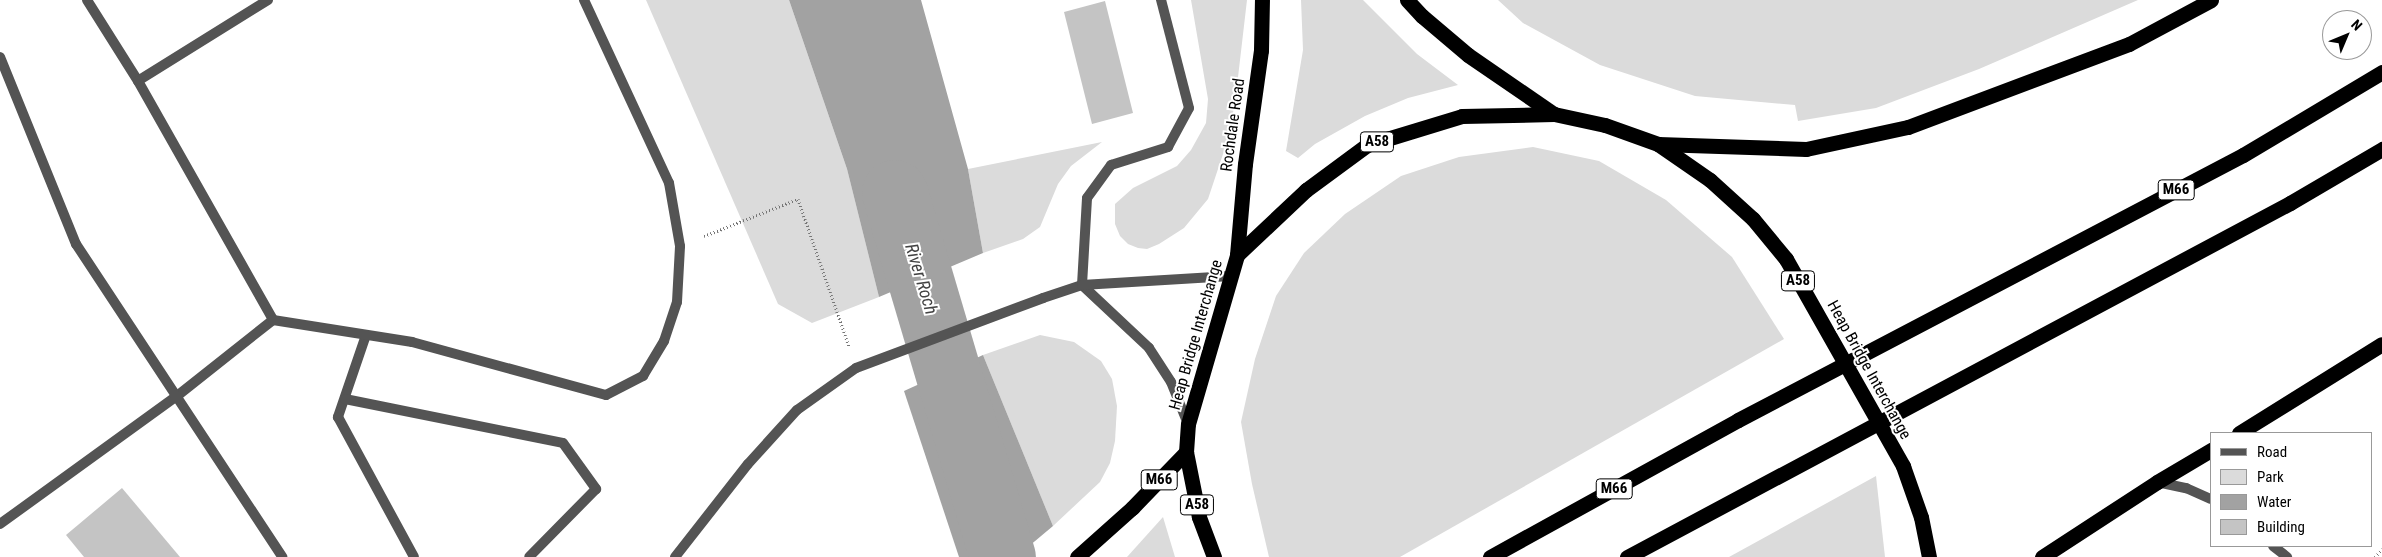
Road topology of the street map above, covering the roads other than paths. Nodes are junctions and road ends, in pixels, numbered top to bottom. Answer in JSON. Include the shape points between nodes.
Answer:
{"nodes":[{"id":1,"x":88,"y":0,"type":"edge"},
{"id":2,"x":268,"y":0,"type":"edge"},
{"id":3,"x":584,"y":0,"type":"edge"},
{"id":4,"x":1161,"y":0,"type":"edge"},
{"id":5,"x":1262,"y":0,"type":"edge"},
{"id":6,"x":1407,"y":0,"type":"edge"},
{"id":7,"x":2211,"y":0,"type":"edge"},
{"id":8,"x":0,"y":57,"type":"edge"},
{"id":9,"x":2382,"y":72,"type":"edge"},
{"id":10,"x":138,"y":81,"type":"junction"},
{"id":11,"x":1554,"y":114,"type":"junction"},
{"id":12,"x":1658,"y":144,"type":"junction"},
{"id":13,"x":2382,"y":149,"type":"edge"},
{"id":14,"x":1237,"y":255,"type":"junction"},
{"id":15,"x":1231,"y":276,"type":"junction"},
{"id":16,"x":1082,"y":285,"type":"junction"},
{"id":17,"x":273,"y":320,"type":"junction"},
{"id":18,"x":366,"y":335,"type":"junction"},
{"id":19,"x":2382,"y":344,"type":"edge"},
{"id":20,"x":177,"y":396,"type":"junction"},
{"id":21,"x":345,"y":399,"type":"junction"},
{"id":22,"x":1188,"y":424,"type":"junction"},
{"id":23,"x":2241,"y":432,"type":"edge"},
{"id":24,"x":2210,"y":451,"type":"edge"},
{"id":25,"x":1186,"y":452,"type":"junction"},
{"id":26,"x":2157,"y":482,"type":"junction"},
{"id":27,"x":2210,"y":499,"type":"edge"},
{"id":28,"x":0,"y":524,"type":"edge"},
{"id":29,"x":2274,"y":547,"type":"edge"},
{"id":30,"x":282,"y":557,"type":"edge"},
{"id":31,"x":414,"y":557,"type":"edge"},
{"id":32,"x":529,"y":557,"type":"edge"},
{"id":33,"x":675,"y":557,"type":"edge"},
{"id":34,"x":1077,"y":557,"type":"edge"},
{"id":35,"x":1214,"y":557,"type":"edge"},
{"id":36,"x":1490,"y":557,"type":"edge"},
{"id":37,"x":1627,"y":557,"type":"edge"},
{"id":38,"x":1929,"y":557,"type":"edge"},
{"id":39,"x":2042,"y":557,"type":"edge"},
{"id":40,"x":2287,"y":557,"type":"edge"}],
"edges":[{"from":1,"to":10,"type":"street"},
{"from":2,"to":10,"type":"street"},
{"from":3,"to":18,"type":"street","via":[[669,183],[680,246],[677,302],[664,341],[644,376],[606,395],[412,342]]},
{"from":4,"to":16,"type":"street","via":[[1189,108],[1168,147],[1111,165],[1087,198]]},
{"from":5,"to":14,"type":"highway","name":"Rochdale Road","number":"A58","via":[[1261,50],[1245,164]]},
{"from":6,"to":11,"type":"highway","number":"A58","via":[[1468,55]]},
{"from":7,"to":12,"type":"highway","via":[[2128,44],[1908,127],[1806,149]]},
{"from":8,"to":20,"type":"street","via":[[76,244]]},
{"from":9,"to":36,"type":"highway","number":"M66","via":[[2243,155],[1738,420]]},
{"from":10,"to":17,"type":"street"},
{"from":11,"to":12,"type":"highway","name":"Heap Bridge Interchange","number":"A58","via":[[1605,125]]},
{"from":11,"to":14,"type":"highway","name":"Heap Bridge Interchange","number":"A58","via":[[1462,116],[1367,145],[1306,190]]},
{"from":12,"to":38,"type":"highway","name":"Heap Bridge Interchange","number":"A58","via":[[1710,180],[1753,219],[1786,258],[1903,466],[1921,517]]},
{"from":13,"to":37,"type":"highway","via":[[2290,203]]},
{"from":14,"to":15,"type":"highway","name":"Heap Bridge Interchange","number":"A58"},
{"from":15,"to":16,"type":"street"},
{"from":15,"to":22,"type":"highway","name":"Heap Bridge Interchange","number":"A58"},
{"from":16,"to":22,"type":"street","via":[[1149,348],[1171,382]]},
{"from":16,"to":33,"type":"street","via":[[856,368],[797,410],[748,464]]},
{"from":17,"to":18,"type":"street"},
{"from":17,"to":20,"type":"street"},
{"from":18,"to":21,"type":"street"},
{"from":19,"to":23,"type":"highway"},
{"from":20,"to":28,"type":"street"},
{"from":20,"to":30,"type":"street"},
{"from":21,"to":31,"type":"street","via":[[338,417]]},
{"from":21,"to":32,"type":"street","via":[[563,443],[596,489]]},
{"from":22,"to":25,"type":"highway","name":"Heap Bridge Interchange","number":"A58"},
{"from":24,"to":26,"type":"highway"},
{"from":25,"to":34,"type":"highway","number":"M66","via":[[1132,508]]},
{"from":25,"to":35,"type":"highway","name":"Heap Bridge Interchange","number":"A58","via":[[1199,517]]},
{"from":26,"to":27,"type":"street","via":[[2186,488]]},
{"from":26,"to":39,"type":"highway"},
{"from":29,"to":40,"type":"street"}]}
